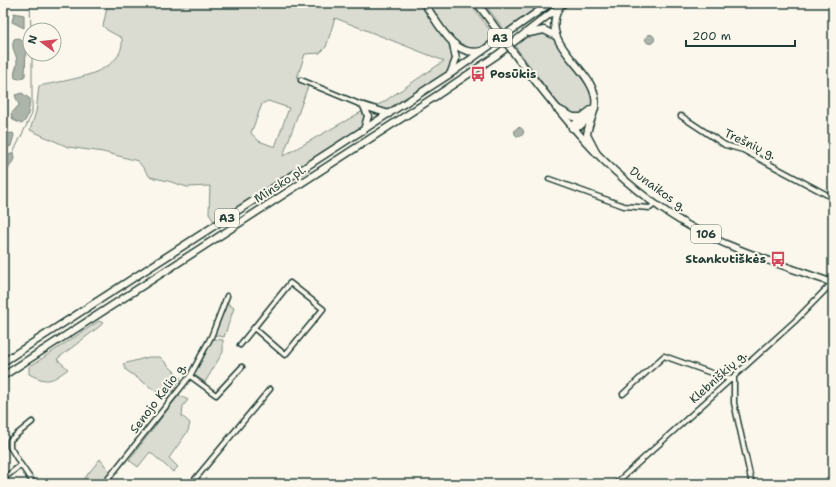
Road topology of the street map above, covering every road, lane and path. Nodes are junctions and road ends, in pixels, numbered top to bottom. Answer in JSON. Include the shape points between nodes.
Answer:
{"nodes":[{"id":1,"x":424,"y":3,"type":"edge"},
{"id":2,"x":477,"y":3,"type":"edge"},
{"id":3,"x":550,"y":3,"type":"edge"},
{"id":4,"x":562,"y":4,"type":"edge"},
{"id":5,"x":524,"y":35,"type":"junction"},
{"id":6,"x":556,"y":36,"type":"junction"},
{"id":7,"x":453,"y":44,"type":"junction"},
{"id":8,"x":484,"y":50,"type":"junction"},
{"id":9,"x":450,"y":74,"type":"junction"},
{"id":10,"x":301,"y":80,"type":"dead end"},
{"id":11,"x":364,"y":106,"type":"junction"},
{"id":12,"x":556,"y":108,"type":"junction"},
{"id":13,"x":594,"y":110,"type":"junction"},
{"id":14,"x":389,"y":114,"type":"junction"},
{"id":15,"x":682,"y":116,"type":"dead end"},
{"id":16,"x":583,"y":117,"type":"junction"},
{"id":17,"x":572,"y":128,"type":"junction"},
{"id":18,"x":363,"y":131,"type":"junction"},
{"id":19,"x":597,"y":154,"type":"junction"},
{"id":20,"x":549,"y":179,"type":"dead end"},
{"id":21,"x":833,"y":198,"type":"edge"},
{"id":22,"x":655,"y":204,"type":"junction"},
{"id":23,"x":833,"y":283,"type":"edge"},
{"id":24,"x":227,"y":296,"type":"dead end"},
{"id":25,"x":254,"y":328,"type":"junction"},
{"id":26,"x":240,"y":345,"type":"dead end"},
{"id":27,"x":3,"y":362,"type":"edge"},
{"id":28,"x":242,"y":366,"type":"dead end"},
{"id":29,"x":3,"y":376,"type":"edge"},
{"id":30,"x":190,"y":376,"type":"junction"},
{"id":31,"x":732,"y":379,"type":"junction"},
{"id":32,"x":270,"y":389,"type":"dead end"},
{"id":33,"x":623,"y":394,"type":"dead end"},
{"id":34,"x":32,"y":422,"type":"dead end"},
{"id":35,"x":21,"y":465,"type":"junction"},
{"id":36,"x":3,"y":479,"type":"edge"},
{"id":37,"x":34,"y":484,"type":"edge"},
{"id":38,"x":104,"y":484,"type":"edge"},
{"id":39,"x":191,"y":484,"type":"edge"},
{"id":40,"x":615,"y":484,"type":"edge"},
{"id":41,"x":752,"y":484,"type":"edge"}],
"edges":[{"from":1,"to":7,"type":"main road"},
{"from":2,"to":12,"type":"main road","number":"106","bridge":true},
{"from":3,"to":8,"type":"main road","name":"Minsko pl.","number":"A3"},
{"from":4,"to":5,"type":"main road","name":"Minsko pl.","number":"A3"},
{"from":4,"to":6,"type":"main road","via":[[554,19]]},
{"from":5,"to":6,"type":"main road","via":[[541,30]]},
{"from":5,"to":29,"type":"main road","name":"Minsko pl.","number":"A3","via":[[436,96]]},
{"from":6,"to":13,"type":"main road","via":[[593,90],[596,98]]},
{"from":7,"to":8,"type":"main road","via":[[467,52]]},
{"from":7,"to":9,"type":"main road","via":[[456,59]]},
{"from":8,"to":9,"type":"main road","name":"Minsko pl.","number":"A3"},
{"from":9,"to":14,"type":"main road","name":"Minsko pl.","number":"A3"},
{"from":10,"to":11,"type":"street"},
{"from":11,"to":14,"type":"main road"},
{"from":11,"to":18,"type":"main road","via":[[368,120]]},
{"from":12,"to":16,"type":"main road","via":[[573,117]]},
{"from":12,"to":17,"type":"main road","number":"106"},
{"from":13,"to":16,"type":"main road"},
{"from":13,"to":17,"type":"main road","via":[[580,126]]},
{"from":13,"to":19,"type":"main road","via":[[587,135]]},
{"from":14,"to":18,"type":"main road","name":"Minsko pl.","number":"A3"},
{"from":15,"to":21,"type":"street","name":"Trešnių g.","via":[[725,145],[743,150]]},
{"from":16,"to":17,"type":"main road"},
{"from":17,"to":19,"type":"main road","name":"Dunaikos g.","number":"106"},
{"from":18,"to":27,"type":"main road","name":"Minsko pl.","number":"A3"},
{"from":19,"to":22,"type":"main road","name":"Dunaikos g.","number":"106"},
{"from":20,"to":22,"type":"street","via":[[624,206],[650,208]]},
{"from":22,"to":23,"type":"main road","name":"Dunaikos g.","number":"106","via":[[718,240]]},
{"from":23,"to":31,"type":"street","name":"Klebniškių g."},
{"from":24,"to":30,"type":"street","name":"Senojo Kelio g.","via":[[211,337]]},
{"from":25,"to":25,"type":"street","via":[[290,283],[323,309],[285,355]]},
{"from":25,"to":26,"type":"street"},
{"from":28,"to":30,"type":"street","via":[[216,396]]},
{"from":30,"to":38,"type":"street","name":"Senojo Kelio g."},
{"from":31,"to":33,"type":"street","via":[[664,356]]},
{"from":31,"to":40,"type":"street","name":"Klebniškių g."},
{"from":31,"to":41,"type":"street","via":[[734,403]]},
{"from":32,"to":39,"type":"street"},
{"from":34,"to":35,"type":"street","via":[[13,436],[9,443]]},
{"from":35,"to":36,"type":"street"},
{"from":35,"to":37,"type":"street"}]}
